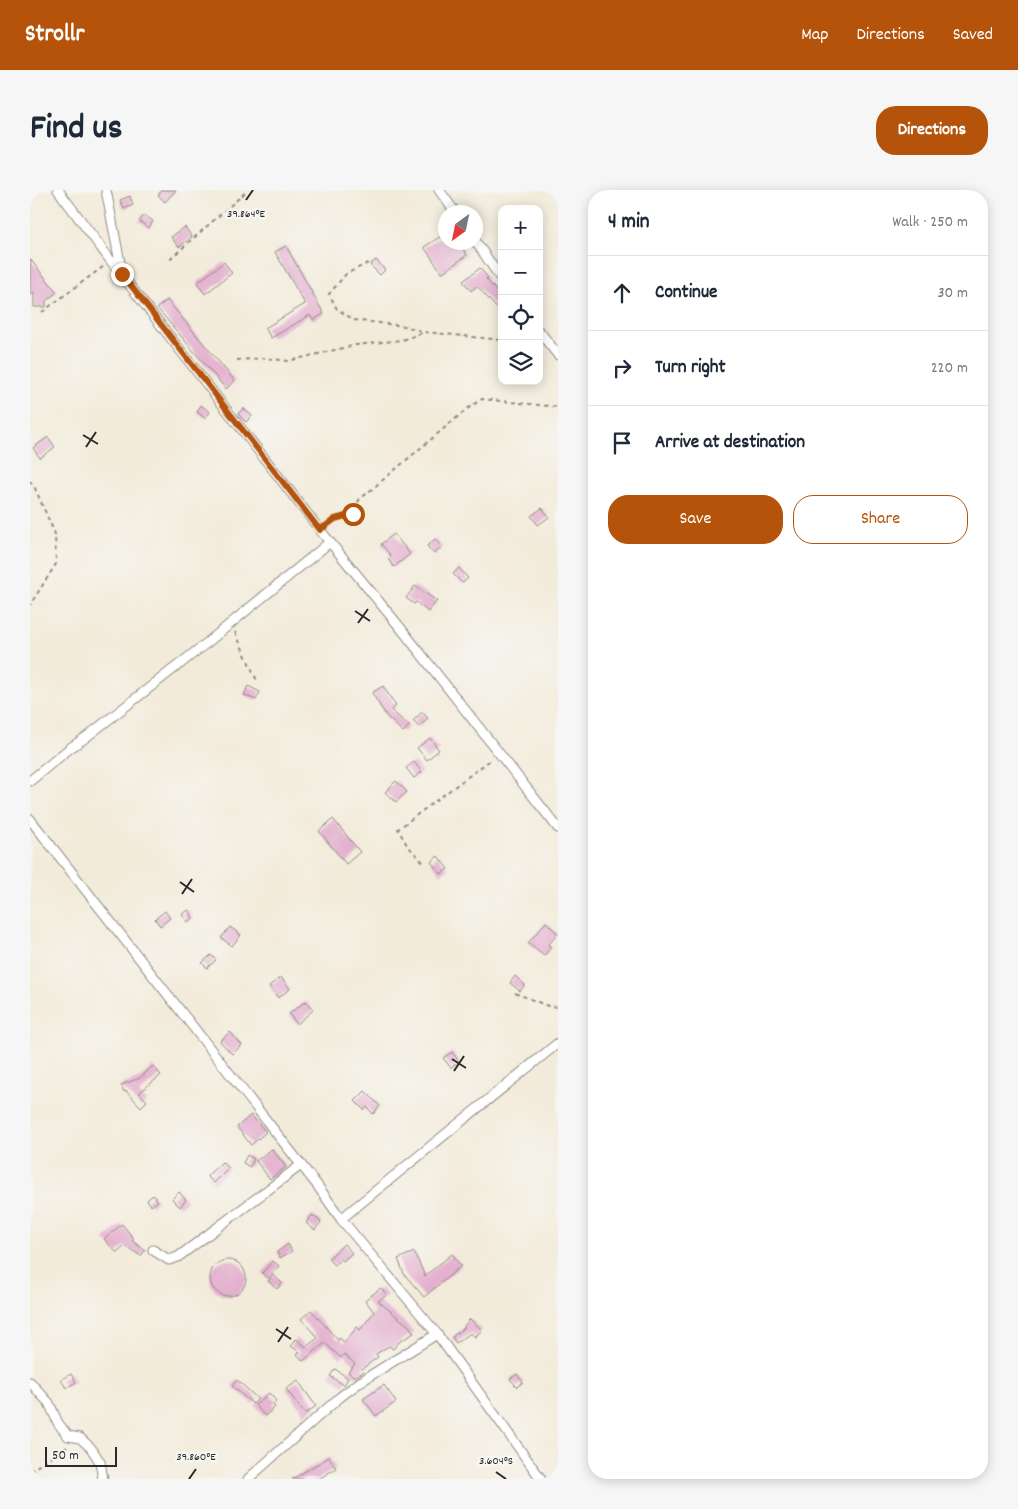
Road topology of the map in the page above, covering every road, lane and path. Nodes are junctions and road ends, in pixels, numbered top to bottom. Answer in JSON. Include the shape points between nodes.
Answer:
{"nodes":[{"id":1,"x":58,"y":190,"type":"edge"},
{"id":2,"x":106,"y":190,"type":"edge"},
{"id":3,"x":248,"y":190,"type":"edge"},
{"id":4,"x":439,"y":190,"type":"edge"},
{"id":5,"x":450,"y":205,"type":"edge"},
{"id":6,"x":481,"y":250,"type":"edge"},
{"id":7,"x":170,"y":259,"type":"dead end"},
{"id":8,"x":110,"y":261,"type":"junction"},
{"id":9,"x":368,"y":263,"type":"dead end"},
{"id":10,"x":122,"y":274,"type":"junction"},
{"id":11,"x":498,"y":274,"type":"edge"},
{"id":12,"x":42,"y":312,"type":"dead end"},
{"id":13,"x":425,"y":332,"type":"junction"},
{"id":14,"x":543,"y":336,"type":"edge"},
{"id":15,"x":498,"y":340,"type":"edge"},
{"id":16,"x":558,"y":355,"type":"edge"},
{"id":17,"x":237,"y":360,"type":"dead end"},
{"id":18,"x":558,"y":407,"type":"edge"},
{"id":19,"x":30,"y":481,"type":"edge"},
{"id":20,"x":320,"y":530,"type":"junction"},
{"id":21,"x":330,"y":542,"type":"junction"},
{"id":22,"x":30,"y":605,"type":"edge"},
{"id":23,"x":231,"y":622,"type":"junction"},
{"id":24,"x":258,"y":683,"type":"dead end"},
{"id":25,"x":499,"y":754,"type":"junction"},
{"id":26,"x":30,"y":780,"type":"edge"},
{"id":27,"x":30,"y":820,"type":"edge"},
{"id":28,"x":558,"y":828,"type":"edge"},
{"id":29,"x":423,"y":862,"type":"dead end"},
{"id":30,"x":515,"y":993,"type":"dead end"},
{"id":31,"x":558,"y":1007,"type":"edge"},
{"id":32,"x":558,"y":1043,"type":"edge"},
{"id":33,"x":300,"y":1165,"type":"junction"},
{"id":34,"x":341,"y":1219,"type":"junction"},
{"id":35,"x":153,"y":1250,"type":"dead end"},
{"id":36,"x":437,"y":1334,"type":"junction"},
{"id":37,"x":30,"y":1382,"type":"edge"},
{"id":38,"x":80,"y":1438,"type":"junction"},
{"id":39,"x":30,"y":1471,"type":"edge"},
{"id":40,"x":103,"y":1479,"type":"edge"},
{"id":41,"x":248,"y":1479,"type":"edge"},
{"id":42,"x":541,"y":1479,"type":"edge"}],
"edges":[{"from":1,"to":8,"type":"street"},
{"from":2,"to":10,"type":"street"},
{"from":3,"to":7,"type":"path"},
{"from":4,"to":5,"type":"street"},
{"from":6,"to":11,"type":"street"},
{"from":8,"to":10,"type":"street"},
{"from":8,"to":12,"type":"path"},
{"from":9,"to":13,"type":"path","via":[[346,274],[329,294],[337,309],[354,320]]},
{"from":10,"to":20,"type":"street"},
{"from":13,"to":15,"type":"path"},
{"from":13,"to":17,"type":"path","via":[[402,340],[339,348],[288,361],[266,358]]},
{"from":14,"to":16,"type":"street"},
{"from":18,"to":20,"type":"path","via":[[482,399],[467,408],[359,500],[353,514],[335,519]]},
{"from":19,"to":22,"type":"path","via":[[55,534],[56,564]]},
{"from":20,"to":21,"type":"street"},
{"from":21,"to":23,"type":"street"},
{"from":21,"to":25,"type":"street"},
{"from":23,"to":24,"type":"path"},
{"from":23,"to":26,"type":"street"},
{"from":25,"to":28,"type":"street"},
{"from":25,"to":29,"type":"path","via":[[398,829]]},
{"from":27,"to":33,"type":"street"},
{"from":30,"to":31,"type":"path"},
{"from":32,"to":34,"type":"street"},
{"from":33,"to":34,"type":"street"},
{"from":33,"to":35,"type":"street","via":[[178,1257],[169,1260]]},
{"from":34,"to":36,"type":"street"},
{"from":36,"to":41,"type":"street","via":[[360,1382]]},
{"from":36,"to":42,"type":"street"},
{"from":37,"to":38,"type":"street","via":[[49,1404],[68,1436]]},
{"from":38,"to":39,"type":"path"},
{"from":38,"to":40,"type":"street","via":[[100,1462]]}]}
